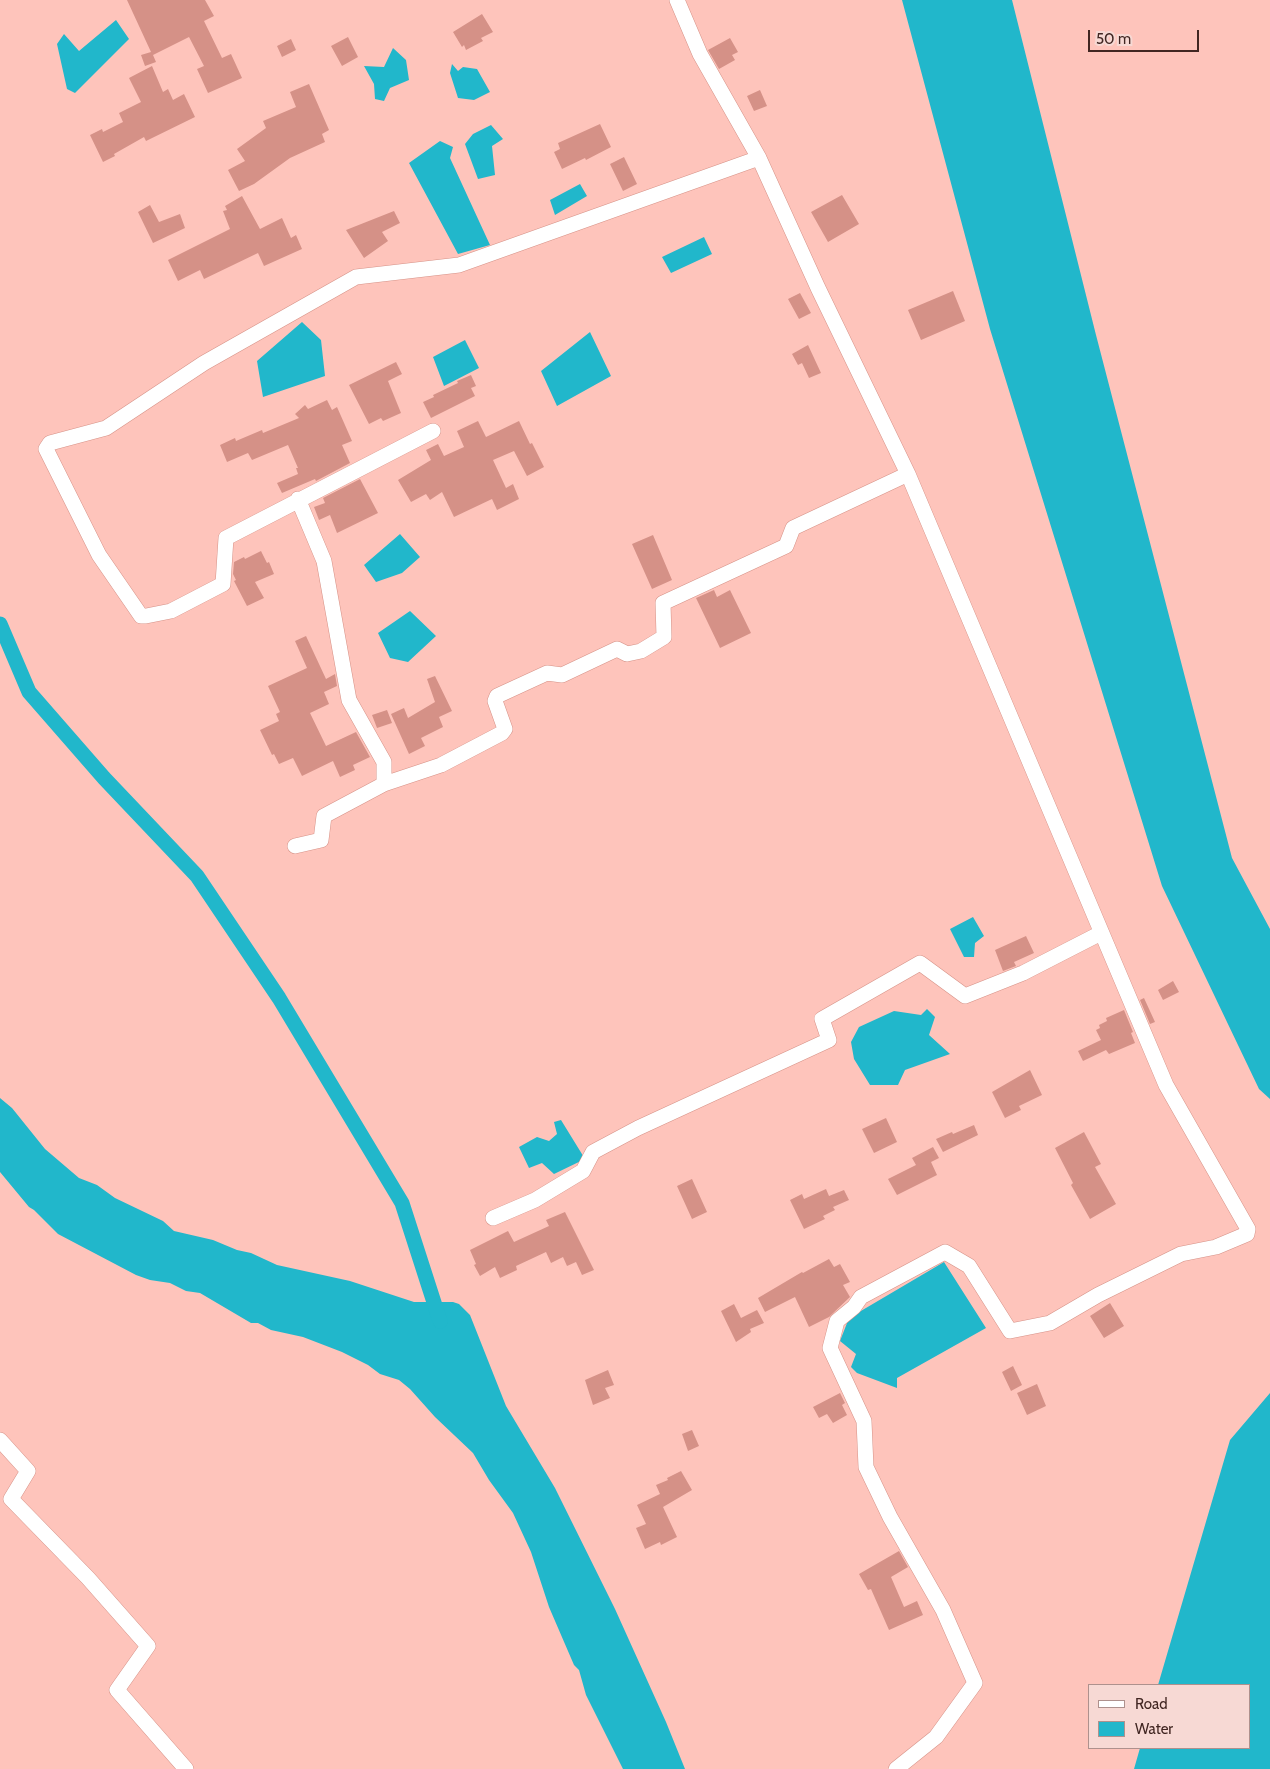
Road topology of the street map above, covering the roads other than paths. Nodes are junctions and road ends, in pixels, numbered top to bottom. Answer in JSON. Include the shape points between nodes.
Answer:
{"nodes":[{"id":1,"x":677,"y":0,"type":"edge"},
{"id":2,"x":759,"y":158,"type":"junction"},
{"id":3,"x":433,"y":431,"type":"dead end"},
{"id":4,"x":908,"y":474,"type":"junction"},
{"id":5,"x":298,"y":500,"type":"junction"},
{"id":6,"x":384,"y":784,"type":"junction"},
{"id":7,"x":295,"y":846,"type":"dead end"},
{"id":8,"x":1101,"y":933,"type":"junction"},
{"id":9,"x":493,"y":1218,"type":"dead end"},
{"id":10,"x":0,"y":1440,"type":"edge"},
{"id":11,"x":186,"y":1769,"type":"edge"},
{"id":12,"x":896,"y":1769,"type":"edge"}],
"edges":[{"from":1,"to":2,"type":"street","via":[[700,54]]},
{"from":2,"to":4,"type":"street"},
{"from":2,"to":5,"type":"street","via":[[460,265],[356,277],[204,363],[106,428],[50,443],[46,449],[99,555],[141,616],[171,611],[223,584],[226,538]]},
{"from":3,"to":5,"type":"street"},
{"from":4,"to":6,"type":"street","via":[[793,528],[786,546],[663,603],[664,637],[641,651],[626,654],[617,649],[562,674],[547,673],[496,696],[505,728],[502,733],[441,765]]},
{"from":4,"to":8,"type":"street"},
{"from":5,"to":6,"type":"street","via":[[324,561],[349,700],[384,762]]},
{"from":6,"to":7,"type":"street","via":[[324,816],[321,840]]},
{"from":8,"to":9,"type":"street","via":[[1024,973],[965,996],[920,963],[822,1019],[829,1040],[638,1128],[593,1152],[583,1171],[535,1200]]},
{"from":8,"to":12,"type":"street","via":[[1166,1085],[1248,1229],[1246,1234],[1216,1248],[1181,1254],[1098,1295],[1050,1324],[1010,1331],[969,1266],[945,1252],[861,1297],[838,1320],[830,1348],[864,1421],[866,1467],[890,1517],[943,1610],[975,1683],[936,1737]]},
{"from":10,"to":11,"type":"street","via":[[28,1471],[11,1498],[148,1646],[117,1690]]}]}
